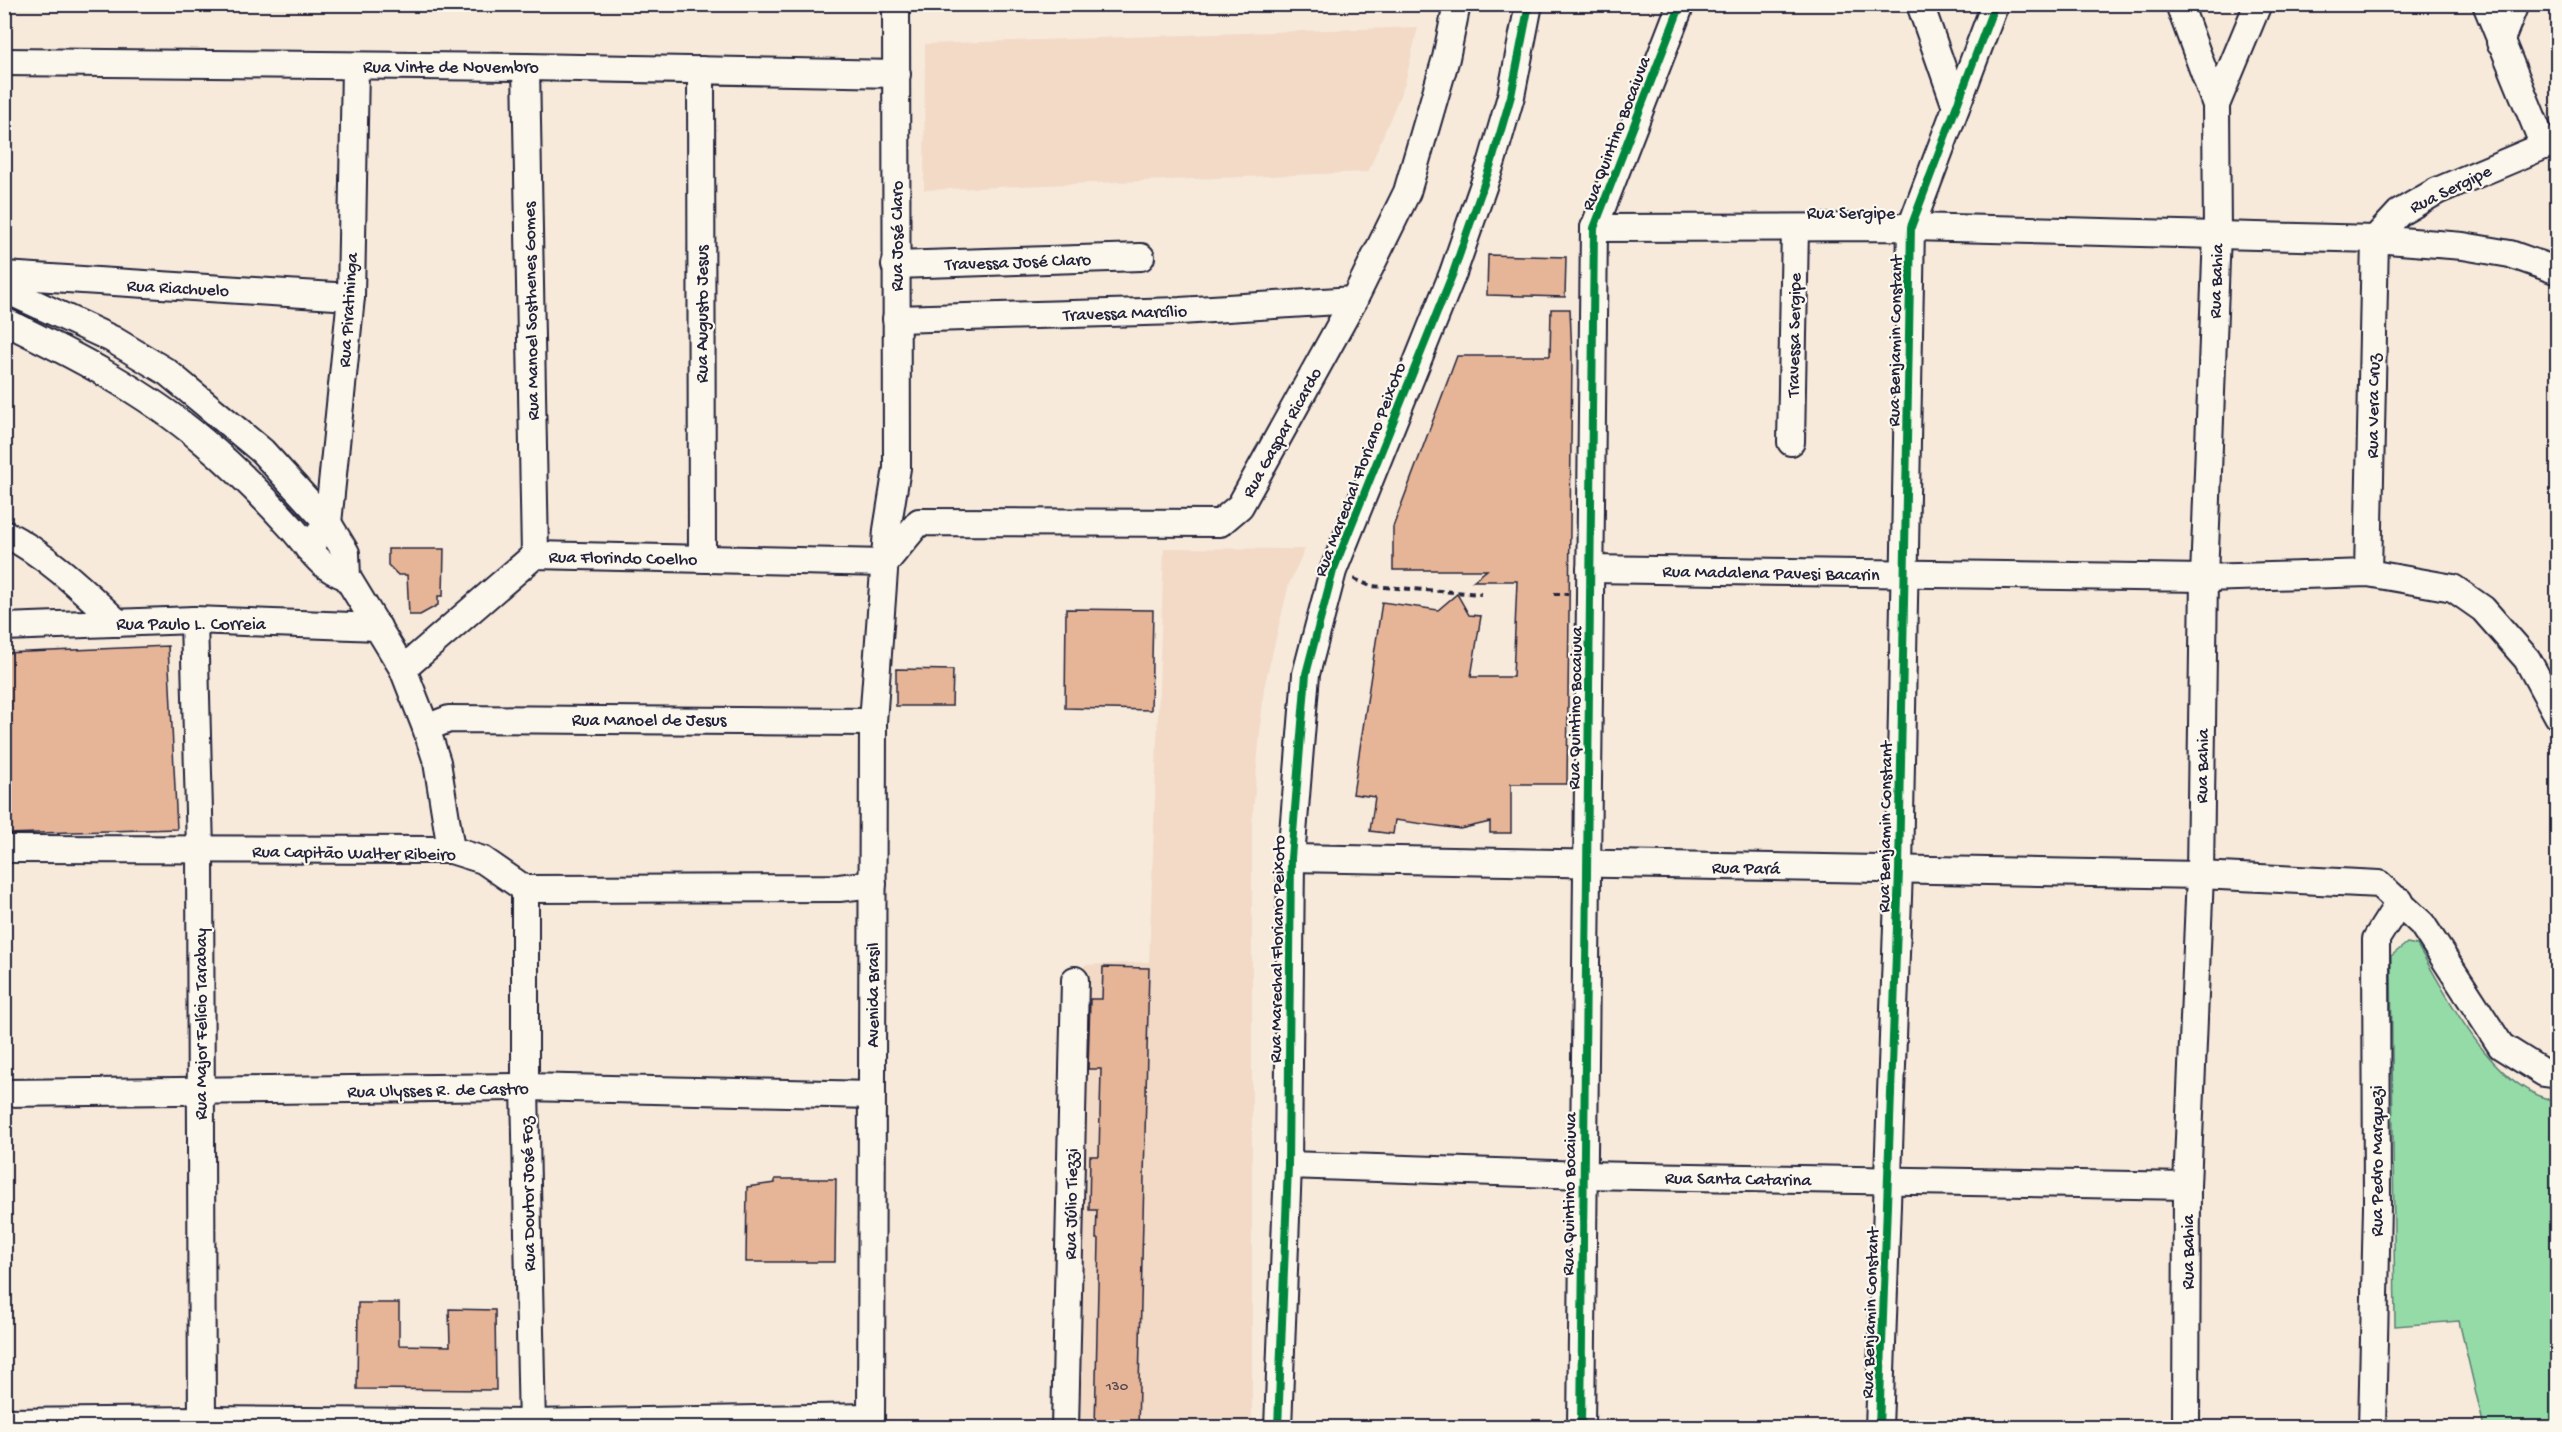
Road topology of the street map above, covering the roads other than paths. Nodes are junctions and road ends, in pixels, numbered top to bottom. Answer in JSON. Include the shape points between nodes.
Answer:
{"nodes":[{"id":1,"x":896,"y":4,"type":"edge"},
{"id":2,"x":1457,"y":4,"type":"edge"},
{"id":3,"x":1529,"y":4,"type":"edge"},
{"id":4,"x":1681,"y":4,"type":"edge"},
{"id":5,"x":1920,"y":4,"type":"edge"},
{"id":6,"x":1995,"y":4,"type":"edge"},
{"id":7,"x":2179,"y":4,"type":"edge"},
{"id":8,"x":2258,"y":4,"type":"edge"},
{"id":9,"x":2486,"y":4,"type":"edge"},
{"id":10,"x":2515,"y":4,"type":"edge"},
{"id":11,"x":2500,"y":42,"type":"junction"},
{"id":12,"x":4,"y":62,"type":"edge"},
{"id":13,"x":355,"y":66,"type":"junction"},
{"id":14,"x":526,"y":67,"type":"junction"},
{"id":15,"x":701,"y":70,"type":"junction"},
{"id":16,"x":897,"y":74,"type":"junction"},
{"id":17,"x":2216,"y":105,"type":"junction"},
{"id":18,"x":1956,"y":107,"type":"junction"},
{"id":19,"x":2551,"y":143,"type":"edge"},
{"id":20,"x":1911,"y":227,"type":"junction"},
{"id":21,"x":1594,"y":228,"type":"junction"},
{"id":22,"x":1795,"y":228,"type":"junction"},
{"id":23,"x":2217,"y":233,"type":"junction"},
{"id":24,"x":2375,"y":239,"type":"junction"},
{"id":25,"x":1141,"y":257,"type":"dead end"},
{"id":26,"x":895,"y":265,"type":"junction"},
{"id":27,"x":2558,"y":271,"type":"edge"},
{"id":28,"x":4,"y":275,"type":"edge"},
{"id":29,"x":4,"y":289,"type":"edge"},
{"id":30,"x":351,"y":297,"type":"junction"},
{"id":31,"x":1354,"y":300,"type":"junction"},
{"id":32,"x":896,"y":319,"type":"junction"},
{"id":33,"x":4,"y":321,"type":"edge"},
{"id":34,"x":1791,"y":442,"type":"dead end"},
{"id":35,"x":897,"y":468,"type":"junction"},
{"id":36,"x":919,"y":522,"type":"junction"},
{"id":37,"x":328,"y":523,"type":"junction"},
{"id":38,"x":4,"y":533,"type":"edge"},
{"id":39,"x":308,"y":548,"type":"junction"},
{"id":40,"x":535,"y":555,"type":"junction"},
{"id":41,"x":702,"y":558,"type":"junction"},
{"id":42,"x":885,"y":563,"type":"junction"},
{"id":43,"x":1590,"y":569,"type":"junction"},
{"id":44,"x":1904,"y":573,"type":"junction"},
{"id":45,"x":2368,"y":573,"type":"junction"},
{"id":46,"x":347,"y":577,"type":"junction"},
{"id":47,"x":2204,"y":578,"type":"junction"},
{"id":48,"x":82,"y":589,"type":"junction"},
{"id":49,"x":194,"y":620,"type":"junction"},
{"id":50,"x":118,"y":623,"type":"junction"},
{"id":51,"x":75,"y":624,"type":"junction"},
{"id":52,"x":4,"y":627,"type":"edge"},
{"id":53,"x":378,"y":627,"type":"junction"},
{"id":54,"x":403,"y":669,"type":"junction"},
{"id":55,"x":2558,"y":716,"type":"edge"},
{"id":56,"x":873,"y":722,"type":"junction"},
{"id":57,"x":426,"y":728,"type":"junction"},
{"id":58,"x":4,"y":849,"type":"edge"},
{"id":59,"x":200,"y":850,"type":"junction"},
{"id":60,"x":451,"y":850,"type":"junction"},
{"id":61,"x":1291,"y":858,"type":"junction"},
{"id":62,"x":1587,"y":865,"type":"junction"},
{"id":63,"x":1899,"y":870,"type":"junction"},
{"id":64,"x":2200,"y":875,"type":"junction"},
{"id":65,"x":873,"y":884,"type":"junction"},
{"id":66,"x":525,"y":889,"type":"junction"},
{"id":67,"x":2400,"y":901,"type":"junction"},
{"id":68,"x":1075,"y":980,"type":"dead end"},
{"id":69,"x":2558,"y":1076,"type":"edge"},
{"id":70,"x":525,"y":1088,"type":"junction"},
{"id":71,"x":200,"y":1092,"type":"junction"},
{"id":72,"x":4,"y":1093,"type":"edge"},
{"id":73,"x":872,"y":1095,"type":"junction"},
{"id":74,"x":1288,"y":1165,"type":"junction"},
{"id":75,"x":1583,"y":1174,"type":"junction"},
{"id":76,"x":1889,"y":1181,"type":"junction"},
{"id":77,"x":2187,"y":1186,"type":"junction"},
{"id":78,"x":4,"y":1422,"type":"edge"},
{"id":79,"x":871,"y":1422,"type":"edge"},
{"id":80,"x":202,"y":1424,"type":"edge"},
{"id":81,"x":532,"y":1425,"type":"edge"},
{"id":82,"x":1065,"y":1428,"type":"edge"},
{"id":83,"x":1278,"y":1428,"type":"edge"},
{"id":84,"x":1581,"y":1428,"type":"edge"},
{"id":85,"x":1879,"y":1428,"type":"edge"},
{"id":86,"x":2186,"y":1428,"type":"edge"},
{"id":87,"x":2372,"y":1428,"type":"edge"}],
"edges":[{"from":1,"to":16,"type":"street","name":"Rua José Claro"},
{"from":2,"to":31,"type":"street","name":"Rua Gaspar Ricardo","via":[[1446,58],[1407,192]]},
{"from":3,"to":61,"type":"street","name":"Rua Marechal Floriano Peixoto","via":[[1511,96],[1453,273],[1333,571],[1306,674]]},
{"from":4,"to":21,"type":"street","name":"Rua Quintino Bocaiuva"},
{"from":5,"to":18,"type":"street"},
{"from":6,"to":18,"type":"street","name":"Rua Benjamin Constant"},
{"from":7,"to":17,"type":"street"},
{"from":8,"to":17,"type":"street"},
{"from":9,"to":11,"type":"street"},
{"from":10,"to":11,"type":"street"},
{"from":11,"to":19,"type":"street"},
{"from":12,"to":13,"type":"street","name":"Rua Vinte de Novembro"},
{"from":13,"to":14,"type":"street","name":"Rua Vinte de Novembro"},
{"from":13,"to":30,"type":"street","name":"Rua Piratininga"},
{"from":14,"to":15,"type":"street","name":"Rua Vinte de Novembro"},
{"from":14,"to":40,"type":"street","name":"Rua Manoel Sosthenes Gomes"},
{"from":15,"to":16,"type":"street","name":"Rua Vinte de Novembro"},
{"from":15,"to":41,"type":"street","name":"Rua Augusto Jesus"},
{"from":16,"to":26,"type":"street","name":"Rua José Claro"},
{"from":17,"to":23,"type":"street","name":"Rua Bahia"},
{"from":18,"to":20,"type":"street","name":"Rua Benjamin Constant"},
{"from":19,"to":24,"type":"street","name":"Rua Sergipe","via":[[2437,190],[2398,213]]},
{"from":20,"to":22,"type":"street","name":"Rua Sergipe"},
{"from":20,"to":23,"type":"street","name":"Rua Sergipe"},
{"from":20,"to":44,"type":"street","name":"Rua Benjamin Constant"},
{"from":21,"to":22,"type":"street","name":"Rua Sergipe"},
{"from":21,"to":43,"type":"street","name":"Rua Quintino Bocaiuva"},
{"from":22,"to":34,"type":"street","name":"Travessa Sergipe"},
{"from":23,"to":24,"type":"street","name":"Rua Sergipe"},
{"from":23,"to":47,"type":"street","name":"Rua Bahia"},
{"from":24,"to":27,"type":"street","via":[[2510,254]]},
{"from":24,"to":45,"type":"street","name":"Rua Vera Cruz"},
{"from":25,"to":26,"type":"street","name":"Travessa José Claro"},
{"from":26,"to":32,"type":"street","name":"Rua José Claro"},
{"from":28,"to":30,"type":"street","name":"Rua Riachuelo"},
{"from":29,"to":37,"type":"street","via":[[112,339],[167,372],[262,451]]},
{"from":30,"to":37,"type":"street","name":"Rua Piratininga"},
{"from":31,"to":32,"type":"street","name":"Travessa Marcílio","via":[[1180,311]]},
{"from":31,"to":36,"type":"street","name":"Rua Gaspar Ricardo","via":[[1240,506],[1220,523]]},
{"from":32,"to":35,"type":"street","name":"Rua José Claro"},
{"from":33,"to":39,"type":"street","via":[[151,401],[240,474]]},
{"from":35,"to":36,"type":"street","name":"Rua José Claro"},
{"from":35,"to":42,"type":"street","name":"Rua José Claro"},
{"from":36,"to":42,"type":"street"},
{"from":37,"to":39,"type":"street"},
{"from":37,"to":46,"type":"street","via":[[346,554]]},
{"from":38,"to":48,"type":"street","via":[[22,542]]},
{"from":39,"to":46,"type":"street","via":[[327,569]]},
{"from":40,"to":41,"type":"street","name":"Rua Florindo Coelho"},
{"from":40,"to":54,"type":"street","name":"Rua Florindo Coelho"},
{"from":41,"to":42,"type":"street","name":"Rua Florindo Coelho"},
{"from":42,"to":56,"type":"street","name":"Avenida Brasil"},
{"from":43,"to":44,"type":"street","name":"Rua Madalena Pavesi Bacarin"},
{"from":43,"to":62,"type":"street","name":"Rua Quintino Bocaiuva"},
{"from":44,"to":47,"type":"street","name":"Rua Madalena Pavesi Bacarin"},
{"from":44,"to":63,"type":"street","name":"Rua Benjamin Constant"},
{"from":45,"to":47,"type":"street","name":"Rua Madalena Pavesi Bacarin"},
{"from":45,"to":55,"type":"street","name":"Rua Madalena Pavesi Bacarin","via":[[2453,588],[2483,609],[2526,659]]},
{"from":46,"to":53,"type":"street"},
{"from":47,"to":64,"type":"street","name":"Rua Bahia"},
{"from":48,"to":50,"type":"street"},
{"from":48,"to":51,"type":"street","via":[[82,609]]},
{"from":49,"to":50,"type":"street","name":"Rua Paulo L. Correia"},
{"from":49,"to":53,"type":"street","name":"Rua Paulo L. Correia"},
{"from":49,"to":59,"type":"street","name":"Rua Major Felício Tarabay"},
{"from":50,"to":51,"type":"street","name":"Rua Paulo L. Correia"},
{"from":51,"to":52,"type":"street","name":"Rua Paulo L. Correia"},
{"from":53,"to":54,"type":"street"},
{"from":54,"to":57,"type":"street"},
{"from":56,"to":57,"type":"street","name":"Rua Manoel de Jesus","via":[[449,719]]},
{"from":56,"to":65,"type":"street","name":"Avenida Brasil"},
{"from":57,"to":60,"type":"street","via":[[437,762]]},
{"from":58,"to":59,"type":"street","name":"Rua Capitão Walter Ribeiro"},
{"from":59,"to":60,"type":"street","name":"Rua Capitão Walter Ribeiro"},
{"from":59,"to":71,"type":"street","name":"Rua Major Felício Tarabay"},
{"from":60,"to":66,"type":"street","name":"Rua Capitão Walter Ribeiro","via":[[483,860]]},
{"from":61,"to":62,"type":"street","name":"Rua Pará"},
{"from":61,"to":74,"type":"street","name":"Rua Marechal Floriano Peixoto"},
{"from":62,"to":63,"type":"street","name":"Rua Pará"},
{"from":62,"to":75,"type":"street","name":"Rua Quintino Bocaiuva"},
{"from":63,"to":64,"type":"street","name":"Rua Pará"},
{"from":63,"to":76,"type":"street","name":"Rua Benjamin Constant"},
{"from":64,"to":67,"type":"street","name":"Rua Pará","via":[[2379,884]]},
{"from":64,"to":77,"type":"street","name":"Rua Bahia"},
{"from":65,"to":66,"type":"street","via":[[839,888]]},
{"from":65,"to":73,"type":"street","name":"Avenida Brasil"},
{"from":66,"to":70,"type":"street","name":"Rua Doutor José Foz"},
{"from":67,"to":69,"type":"street","name":"Rua Pará","via":[[2422,924],[2501,1046],[2544,1073]]},
{"from":67,"to":87,"type":"street","name":"Rua Pedro Marquezi","via":[[2376,939],[2377,1206]]},
{"from":68,"to":82,"type":"street","name":"Rua Júlio Tiezzi"},
{"from":70,"to":71,"type":"street","name":"Rua Ulysses R. de Castro"},
{"from":70,"to":73,"type":"street","name":"Rua Ulysses R. de Castro"},
{"from":70,"to":81,"type":"street","name":"Rua Doutor José Foz"},
{"from":71,"to":72,"type":"street","name":"Rua Ulysses R. de Castro"},
{"from":71,"to":80,"type":"street","name":"Rua Major Felício Tarabay"},
{"from":73,"to":79,"type":"street","name":"Avenida Brasil"},
{"from":74,"to":75,"type":"street","name":"Rua Santa Catarina"},
{"from":74,"to":83,"type":"street","name":"Rua Marechal Floriano Peixoto"},
{"from":75,"to":76,"type":"street","name":"Rua Santa Catarina"},
{"from":75,"to":84,"type":"street","name":"Rua Quintino Bocaiuva"},
{"from":76,"to":77,"type":"street","name":"Rua Santa Catarina"},
{"from":76,"to":85,"type":"street","name":"Rua Benjamin Constant"},
{"from":77,"to":86,"type":"street","name":"Rua Bahia"},
{"from":78,"to":80,"type":"street"},
{"from":79,"to":81,"type":"street"},
{"from":80,"to":81,"type":"street"}]}
